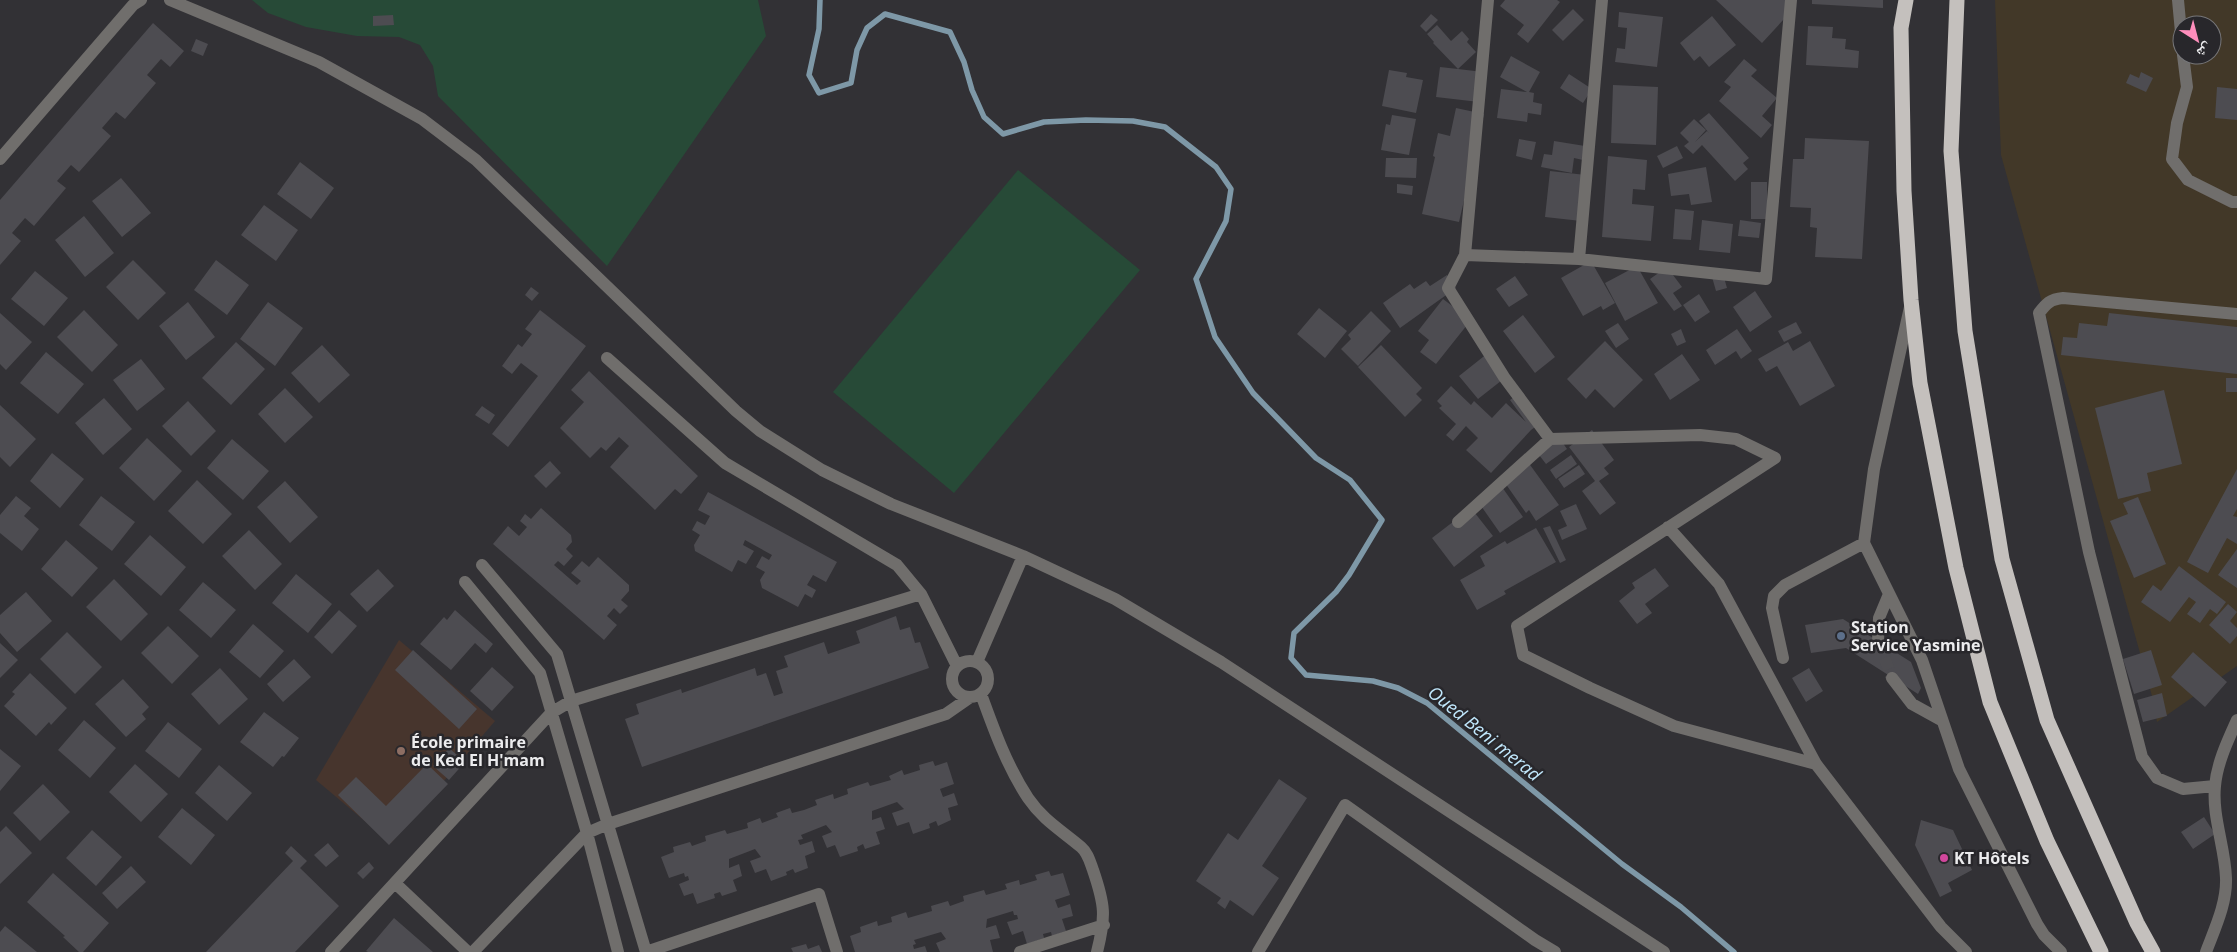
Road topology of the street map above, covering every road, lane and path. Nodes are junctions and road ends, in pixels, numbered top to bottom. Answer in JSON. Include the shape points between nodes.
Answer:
{"nodes":[{"id":1,"x":141,"y":0,"type":"edge"},
{"id":2,"x":170,"y":0,"type":"edge"},
{"id":3,"x":1488,"y":0,"type":"edge"},
{"id":4,"x":1602,"y":0,"type":"edge"},
{"id":5,"x":1791,"y":0,"type":"edge"},
{"id":6,"x":1906,"y":0,"type":"edge"},
{"id":7,"x":1957,"y":0,"type":"edge"},
{"id":8,"x":2178,"y":0,"type":"edge"},
{"id":9,"x":2179,"y":15,"type":"edge"},
{"id":10,"x":2184,"y":65,"type":"edge"},
{"id":11,"x":0,"y":159,"type":"edge"},
{"id":12,"x":2237,"y":202,"type":"edge"},
{"id":13,"x":1465,"y":255,"type":"junction"},
{"id":14,"x":1579,"y":259,"type":"junction"},
{"id":15,"x":1911,"y":300,"type":"junction"},
{"id":16,"x":2237,"y":314,"type":"edge"},
{"id":17,"x":607,"y":358,"type":"dead end"},
{"id":18,"x":1550,"y":439,"type":"junction"},
{"id":19,"x":1458,"y":522,"type":"dead end"},
{"id":20,"x":1668,"y":527,"type":"junction"},
{"id":21,"x":1864,"y":542,"type":"junction"},
{"id":22,"x":1022,"y":556,"type":"junction"},
{"id":23,"x":482,"y":566,"type":"dead end"},
{"id":24,"x":465,"y":582,"type":"dead end"},
{"id":25,"x":921,"y":594,"type":"junction"},
{"id":26,"x":1889,"y":594,"type":"junction"},
{"id":27,"x":1878,"y":641,"type":"tunnel mouth"},
{"id":28,"x":1783,"y":658,"type":"dead end"},
{"id":29,"x":977,"y":662,"type":"junction"},
{"id":30,"x":957,"y":666,"type":"junction"},
{"id":31,"x":1892,"y":678,"type":"tunnel mouth"},
{"id":32,"x":975,"y":696,"type":"junction"},
{"id":33,"x":571,"y":701,"type":"junction"},
{"id":34,"x":551,"y":713,"type":"junction"},
{"id":35,"x":1941,"y":720,"type":"junction"},
{"id":36,"x":2237,"y":720,"type":"edge"},
{"id":37,"x":1816,"y":764,"type":"junction"},
{"id":38,"x":2215,"y":786,"type":"junction"},
{"id":39,"x":608,"y":824,"type":"junction"},
{"id":40,"x":587,"y":833,"type":"junction"},
{"id":41,"x":395,"y":882,"type":"junction"},
{"id":42,"x":1104,"y":925,"type":"junction"},
{"id":43,"x":331,"y":952,"type":"edge"},
{"id":44,"x":468,"y":952,"type":"edge"},
{"id":45,"x":473,"y":952,"type":"edge"},
{"id":46,"x":618,"y":952,"type":"edge"},
{"id":47,"x":646,"y":952,"type":"edge"},
{"id":48,"x":837,"y":952,"type":"edge"},
{"id":49,"x":1020,"y":952,"type":"edge"},
{"id":50,"x":1097,"y":952,"type":"edge"},
{"id":51,"x":1258,"y":952,"type":"edge"},
{"id":52,"x":1555,"y":952,"type":"edge"},
{"id":53,"x":1664,"y":952,"type":"edge"},
{"id":54,"x":1966,"y":952,"type":"edge"},
{"id":55,"x":2061,"y":952,"type":"edge"},
{"id":56,"x":2101,"y":952,"type":"edge"},
{"id":57,"x":2153,"y":952,"type":"edge"},
{"id":58,"x":2206,"y":952,"type":"edge"}],
"edges":[{"from":1,"to":11,"type":"street","via":[[133,5]]},
{"from":2,"to":22,"type":"street","via":[[319,62],[422,119],[476,160],[760,431],[822,470],[891,504]]},
{"from":3,"to":13,"type":"street"},
{"from":4,"to":14,"type":"street"},
{"from":5,"to":14,"type":"street","via":[[1766,279]]},
{"from":6,"to":15,"type":"highway","via":[[1901,28],[1904,190]]},
{"from":7,"to":57,"type":"highway","via":[[1951,151],[1965,331],[2002,559],[2047,720],[2137,923]]},
{"from":8,"to":9,"type":"street"},
{"from":10,"to":12,"type":"street","via":[[2187,87],[2172,159],[2188,180]]},
{"from":13,"to":14,"type":"street"},
{"from":13,"to":18,"type":"street","via":[[1448,288],[1504,377]]},
{"from":15,"to":21,"type":"street","via":[[1874,469]]},
{"from":15,"to":56,"type":"highway","via":[[1920,383],[1956,568],[1990,702],[2047,841]]},
{"from":16,"to":38,"type":"street","via":[[2063,298],[2054,298],[2039,313],[2089,552],[2142,757],[2157,778],[2183,789]]},
{"from":17,"to":25,"type":"street","via":[[725,463],[898,565]]},
{"from":18,"to":19,"type":"street"},
{"from":18,"to":20,"type":"street","via":[[1700,435],[1736,438],[1775,458]]},
{"from":20,"to":37,"type":"street","via":[[1719,584]]},
{"from":20,"to":37,"type":"street","via":[[1517,626],[1523,655],[1674,726]]},
{"from":21,"to":26,"type":"street"},
{"from":21,"to":28,"type":"street","via":[[1785,585],[1774,596],[1772,608]]},
{"from":22,"to":29,"type":"street"},
{"from":22,"to":53,"type":"street","via":[[1115,599],[1221,662]]},
{"from":23,"to":33,"type":"street","via":[[557,654]]},
{"from":24,"to":34,"type":"street","via":[[540,673]]},
{"from":25,"to":30,"type":"street"},
{"from":25,"to":33,"type":"street"},
{"from":26,"to":27,"type":"street","via":[[1879,618]]},
{"from":26,"to":35,"type":"street","via":[[1922,660]]},
{"from":29,"to":30,"type":"street","via":[[966,661]]},
{"from":29,"to":32,"type":"street","via":[[982,665],[988,683]]},
{"from":30,"to":32,"type":"street","via":[[952,676],[954,688],[957,693]]},
{"from":31,"to":35,"type":"street","via":[[1912,704]]},
{"from":32,"to":39,"type":"street","via":[[946,714]]},
{"from":32,"to":42,"type":"street","via":[[1028,797],[1043,817],[1082,848],[1088,857],[1102,897]]},
{"from":33,"to":34,"type":"street"},
{"from":33,"to":39,"type":"street"},
{"from":34,"to":40,"type":"street"},
{"from":34,"to":41,"type":"street"},
{"from":35,"to":55,"type":"street","via":[[1962,776],[2032,915],[2044,935]]},
{"from":36,"to":38,"type":"street","via":[[2217,772]]},
{"from":37,"to":54,"type":"street","via":[[1942,927]]},
{"from":38,"to":58,"type":"street","via":[[2226,878],[2222,904]]},
{"from":39,"to":40,"type":"street"},
{"from":39,"to":47,"type":"street"},
{"from":40,"to":45,"type":"street"},
{"from":40,"to":46,"type":"street"},
{"from":41,"to":43,"type":"street"},
{"from":41,"to":44,"type":"street"},
{"from":42,"to":49,"type":"street"},
{"from":42,"to":50,"type":"street"},
{"from":47,"to":48,"type":"street","via":[[819,894]]},
{"from":51,"to":52,"type":"street","via":[[1345,805]]}]}
